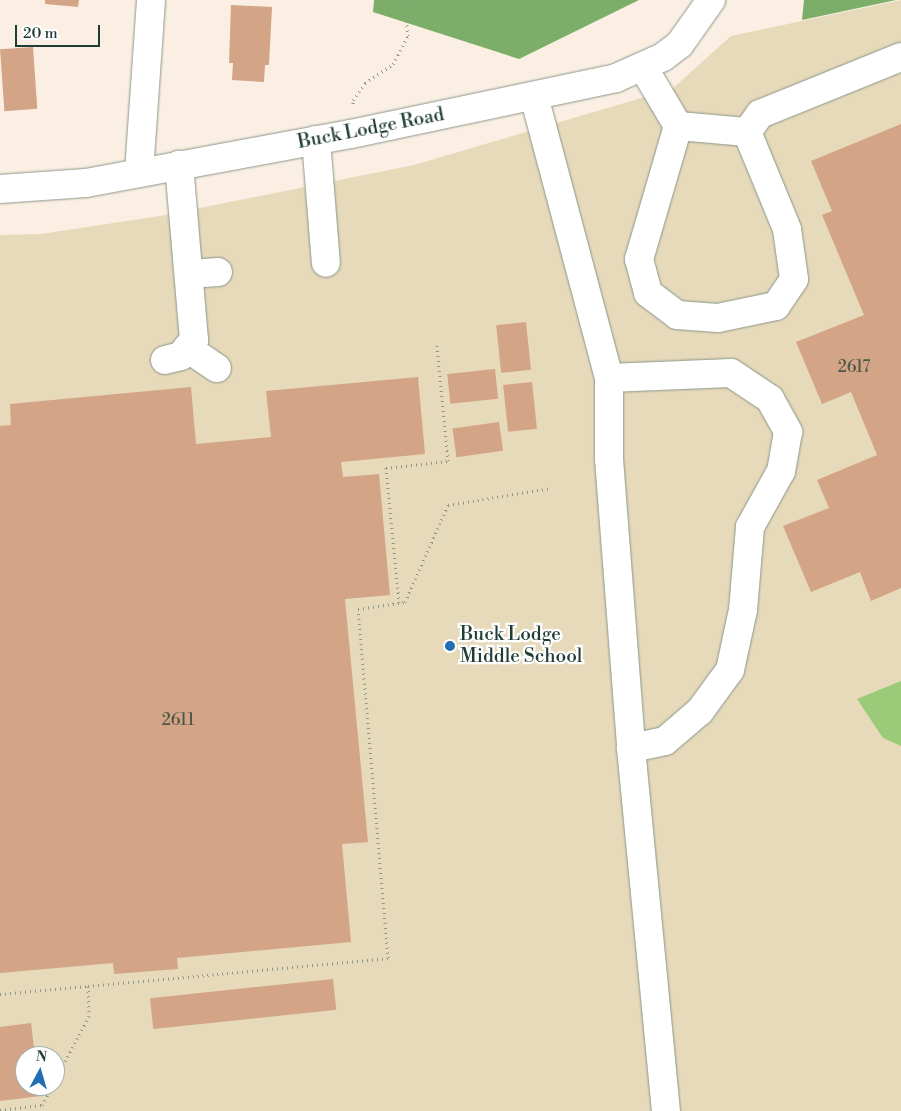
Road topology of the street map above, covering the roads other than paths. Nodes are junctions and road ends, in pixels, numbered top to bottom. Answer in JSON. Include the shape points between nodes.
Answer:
{"nodes":[{"id":1,"x":151,"y":0,"type":"edge"},
{"id":2,"x":710,"y":0,"type":"edge"},
{"id":3,"x":901,"y":57,"type":"edge"},
{"id":4,"x":643,"y":67,"type":"junction"},
{"id":5,"x":534,"y":96,"type":"junction"},
{"id":6,"x":678,"y":126,"type":"junction"},
{"id":7,"x":747,"y":132,"type":"junction"},
{"id":8,"x":316,"y":140,"type":"junction"},
{"id":9,"x":179,"y":165,"type":"junction"},
{"id":10,"x":139,"y":172,"type":"junction"},
{"id":11,"x":0,"y":189,"type":"edge"},
{"id":12,"x":326,"y":263,"type":"dead end"},
{"id":13,"x":218,"y":272,"type":"dead end"},
{"id":14,"x":190,"y":274,"type":"junction"},
{"id":15,"x":217,"y":368,"type":"dead end"},
{"id":16,"x":609,"y":378,"type":"junction"},
{"id":17,"x":631,"y":748,"type":"junction"},
{"id":18,"x":666,"y":1111,"type":"edge"}],
"edges":[{"from":1,"to":10,"type":"street"},
{"from":2,"to":4,"type":"street","name":"Buck Lodge Road","via":[[680,44]]},
{"from":3,"to":7,"type":"street","via":[[760,114]]},
{"from":4,"to":5,"type":"street","name":"Buck Lodge Road","via":[[616,78]]},
{"from":4,"to":6,"type":"street"},
{"from":5,"to":8,"type":"street","name":"Buck Lodge Road"},
{"from":5,"to":16,"type":"street"},
{"from":6,"to":7,"type":"street"},
{"from":6,"to":7,"type":"street","via":[[638,259],[648,293],[677,315],[718,318],[776,306],[794,279],[788,229]]},
{"from":8,"to":9,"type":"street","name":"Buck Lodge Road"},
{"from":8,"to":12,"type":"street"},
{"from":9,"to":10,"type":"street","name":"Buck Lodge Road"},
{"from":9,"to":14,"type":"street"},
{"from":10,"to":11,"type":"street","name":"Buck Lodge Road","via":[[86,182]]},
{"from":13,"to":14,"type":"street"},
{"from":14,"to":15,"type":"street","via":[[194,340],[176,354]]},
{"from":16,"to":17,"type":"street","via":[[609,459]]},
{"from":16,"to":17,"type":"street","via":[[731,373],[770,399],[788,432],[781,471],[750,527],[743,610],[730,670],[700,711],[664,740]]},
{"from":17,"to":18,"type":"street"}]}
